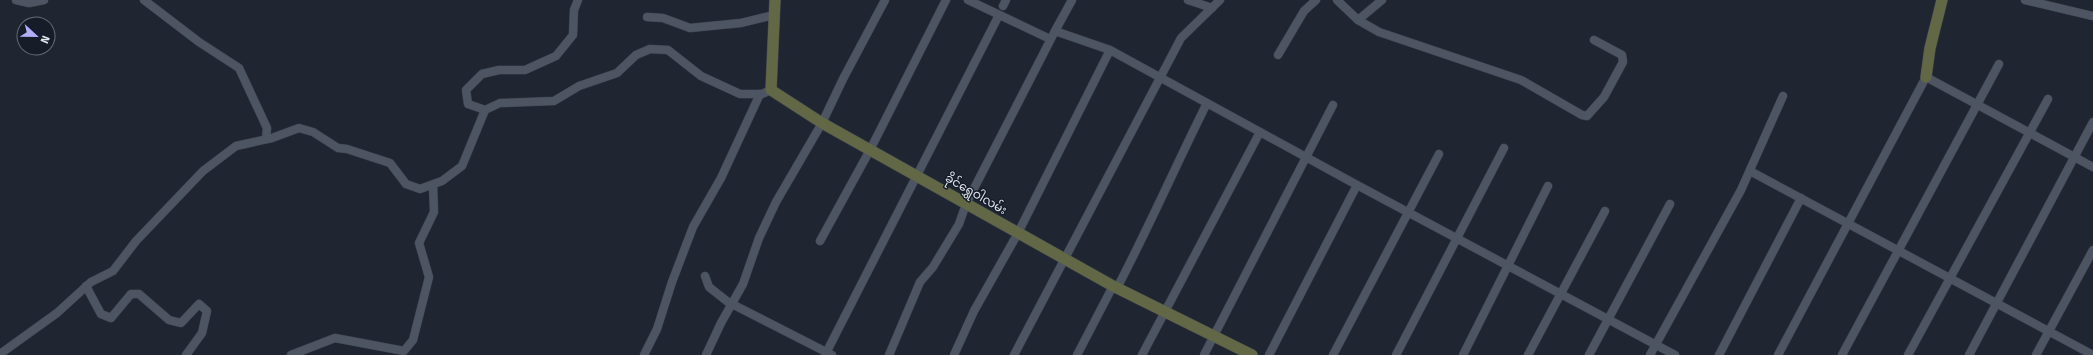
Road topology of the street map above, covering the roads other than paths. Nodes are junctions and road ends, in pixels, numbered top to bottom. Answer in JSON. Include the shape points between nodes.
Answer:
{"nodes":[{"id":1,"x":16,"y":0,"type":"edge"},
{"id":2,"x":44,"y":0,"type":"edge"},
{"id":3,"x":144,"y":0,"type":"edge"},
{"id":4,"x":578,"y":0,"type":"edge"},
{"id":5,"x":775,"y":0,"type":"edge"},
{"id":6,"x":885,"y":0,"type":"edge"},
{"id":7,"x":946,"y":0,"type":"edge"},
{"id":8,"x":968,"y":0,"type":"edge"},
{"id":9,"x":1072,"y":0,"type":"edge"},
{"id":10,"x":1188,"y":0,"type":"edge"},
{"id":11,"x":1220,"y":0,"type":"edge"},
{"id":12,"x":1316,"y":0,"type":"edge"},
{"id":13,"x":1337,"y":0,"type":"edge"},
{"id":14,"x":1382,"y":0,"type":"edge"},
{"id":15,"x":1942,"y":0,"type":"edge"},
{"id":16,"x":2025,"y":0,"type":"edge"},
{"id":17,"x":1212,"y":8,"type":"junction"},
{"id":18,"x":774,"y":15,"type":"junction"},
{"id":19,"x":999,"y":15,"type":"junction"},
{"id":20,"x":2093,"y":16,"type":"edge"},
{"id":21,"x":646,"y":17,"type":"dead end"},
{"id":22,"x":1358,"y":20,"type":"junction"},
{"id":23,"x":1056,"y":31,"type":"junction"},
{"id":24,"x":1050,"y":39,"type":"junction"},
{"id":25,"x":1594,"y":40,"type":"dead end"},
{"id":26,"x":1110,"y":50,"type":"junction"},
{"id":27,"x":1278,"y":55,"type":"dead end"},
{"id":28,"x":1999,"y":64,"type":"dead end"},
{"id":29,"x":1159,"y":77,"type":"junction"},
{"id":30,"x":1926,"y":77,"type":"junction"},
{"id":31,"x":766,"y":92,"type":"junction"},
{"id":32,"x":1783,"y":96,"type":"dead end"},
{"id":33,"x":2048,"y":99,"type":"dead end"},
{"id":34,"x":1207,"y":104,"type":"junction"},
{"id":35,"x":1334,"y":105,"type":"dead end"},
{"id":36,"x":1977,"y":105,"type":"junction"},
{"id":37,"x":483,"y":109,"type":"junction"},
{"id":38,"x":2093,"y":122,"type":"edge"},
{"id":39,"x":822,"y":124,"type":"junction"},
{"id":40,"x":1260,"y":132,"type":"junction"},
{"id":41,"x":2030,"y":132,"type":"junction"},
{"id":42,"x":266,"y":139,"type":"junction"},
{"id":43,"x":1504,"y":148,"type":"dead end"},
{"id":44,"x":870,"y":150,"type":"junction"},
{"id":45,"x":1439,"y":154,"type":"dead end"},
{"id":46,"x":2075,"y":157,"type":"junction"},
{"id":47,"x":1307,"y":158,"type":"junction"},
{"id":48,"x":2093,"y":167,"type":"edge"},
{"id":49,"x":1750,"y":171,"type":"junction"},
{"id":50,"x":918,"y":176,"type":"junction"},
{"id":51,"x":433,"y":185,"type":"junction"},
{"id":52,"x":1357,"y":185,"type":"junction"},
{"id":53,"x":1548,"y":186,"type":"dead end"},
{"id":54,"x":1801,"y":198,"type":"junction"},
{"id":55,"x":966,"y":204,"type":"junction"},
{"id":56,"x":1670,"y":204,"type":"dead end"},
{"id":57,"x":1605,"y":211,"type":"dead end"},
{"id":58,"x":1408,"y":212,"type":"junction"},
{"id":59,"x":1848,"y":223,"type":"junction"},
{"id":60,"x":1018,"y":234,"type":"junction"},
{"id":61,"x":1458,"y":239,"type":"junction"},
{"id":62,"x":820,"y":241,"type":"dead end"},
{"id":63,"x":1898,"y":250,"type":"junction"},
{"id":64,"x":2093,"y":250,"type":"edge"},
{"id":65,"x":1065,"y":258,"type":"junction"},
{"id":66,"x":1509,"y":266,"type":"junction"},
{"id":67,"x":705,"y":276,"type":"dead end"},
{"id":68,"x":1951,"y":279,"type":"junction"},
{"id":69,"x":86,"y":286,"type":"junction"},
{"id":70,"x":1115,"y":287,"type":"junction"},
{"id":71,"x":1561,"y":294,"type":"junction"},
{"id":72,"x":1996,"y":303,"type":"junction"},
{"id":73,"x":732,"y":304,"type":"junction"},
{"id":74,"x":1166,"y":311,"type":"junction"},
{"id":75,"x":1608,"y":319,"type":"junction"},
{"id":76,"x":2049,"y":331,"type":"junction"},
{"id":77,"x":1214,"y":338,"type":"junction"},
{"id":78,"x":1656,"y":345,"type":"junction"},
{"id":79,"x":0,"y":354,"type":"edge"},
{"id":80,"x":828,"y":354,"type":"edge"},
{"id":81,"x":186,"y":355,"type":"edge"},
{"id":82,"x":291,"y":355,"type":"edge"},
{"id":83,"x":644,"y":355,"type":"edge"},
{"id":84,"x":706,"y":355,"type":"edge"},
{"id":85,"x":889,"y":355,"type":"edge"},
{"id":86,"x":954,"y":355,"type":"edge"},
{"id":87,"x":1014,"y":355,"type":"edge"},
{"id":88,"x":1077,"y":355,"type":"edge"},
{"id":89,"x":1142,"y":355,"type":"edge"},
{"id":90,"x":1204,"y":355,"type":"edge"},
{"id":91,"x":1252,"y":355,"type":"edge"},
{"id":92,"x":1269,"y":355,"type":"edge"},
{"id":93,"x":1334,"y":355,"type":"edge"},
{"id":94,"x":1396,"y":355,"type":"edge"},
{"id":95,"x":1463,"y":355,"type":"edge"},
{"id":96,"x":1528,"y":355,"type":"edge"},
{"id":97,"x":1589,"y":355,"type":"edge"},
{"id":98,"x":1650,"y":355,"type":"edge"},
{"id":99,"x":1675,"y":355,"type":"edge"},
{"id":100,"x":1719,"y":355,"type":"edge"},
{"id":101,"x":1778,"y":355,"type":"edge"},
{"id":102,"x":1842,"y":355,"type":"edge"},
{"id":103,"x":1908,"y":355,"type":"edge"},
{"id":104,"x":1969,"y":355,"type":"edge"},
{"id":105,"x":2036,"y":355,"type":"edge"},
{"id":106,"x":2093,"y":355,"type":"edge"}],
"edges":[{"from":1,"to":2,"type":"street","via":[[29,3]]},
{"from":3,"to":42,"type":"street","via":[[199,42],[239,68],[267,128]]},
{"from":4,"to":37,"type":"street","via":[[574,10],[573,35],[556,56],[525,70],[499,70],[482,74],[466,90],[468,104]]},
{"from":5,"to":18,"type":"street"},
{"from":6,"to":39,"type":"street"},
{"from":7,"to":44,"type":"street"},
{"from":8,"to":19,"type":"street"},
{"from":9,"to":23,"type":"street"},
{"from":10,"to":17,"type":"street"},
{"from":11,"to":17,"type":"street"},
{"from":12,"to":27,"type":"street","via":[[1304,11]]},
{"from":13,"to":22,"type":"street"},
{"from":14,"to":22,"type":"street"},
{"from":15,"to":30,"type":"street"},
{"from":16,"to":20,"type":"street"},
{"from":17,"to":29,"type":"street","via":[[1182,38]]},
{"from":18,"to":21,"type":"street","via":[[740,23],[690,28],[662,18]]},
{"from":18,"to":31,"type":"street"},
{"from":19,"to":24,"type":"street"},
{"from":19,"to":50,"type":"street"},
{"from":22,"to":25,"type":"street","via":[[1379,32],[1521,80],[1582,116],[1588,116],[1604,97],[1623,62],[1622,55]]},
{"from":23,"to":24,"type":"street"},
{"from":23,"to":26,"type":"street"},
{"from":24,"to":55,"type":"street","via":[[1022,99]]},
{"from":26,"to":29,"type":"street"},
{"from":26,"to":60,"type":"street"},
{"from":28,"to":36,"type":"street"},
{"from":29,"to":34,"type":"street"},
{"from":29,"to":65,"type":"street"},
{"from":30,"to":36,"type":"street"},
{"from":30,"to":59,"type":"street"},
{"from":31,"to":37,"type":"street","via":[[740,94],[701,76],[668,50],[650,49],[636,55],[617,73],[579,86],[554,101],[500,103]]},
{"from":31,"to":39,"type":"street","name":"ခိုင်ရွှေဝါလမ်း"},
{"from":31,"to":83,"type":"street","via":[[693,227],[657,329]]},
{"from":32,"to":49,"type":"street"},
{"from":33,"to":41,"type":"street"},
{"from":34,"to":40,"type":"street"},
{"from":34,"to":70,"type":"street","via":[[1142,240]]},
{"from":35,"to":47,"type":"street"},
{"from":36,"to":41,"type":"street"},
{"from":36,"to":63,"type":"street"},
{"from":37,"to":51,"type":"street","via":[[462,166]]},
{"from":38,"to":46,"type":"street"},
{"from":39,"to":44,"type":"street","name":"ခိုင်ရွှေဝါလမ်း"},
{"from":39,"to":73,"type":"street","via":[[776,202],[759,238],[743,284]]},
{"from":40,"to":47,"type":"street"},
{"from":40,"to":74,"type":"street"},
{"from":41,"to":46,"type":"street"},
{"from":41,"to":68,"type":"street"},
{"from":42,"to":51,"type":"street","via":[[299,128],[313,132],[338,148],[390,163],[406,184],[420,189]]},
{"from":42,"to":69,"type":"street","via":[[236,146],[203,171],[136,241],[113,271]]},
{"from":43,"to":61,"type":"street"},
{"from":44,"to":50,"type":"street","name":"ခိုင်ရွှေဝါလမ်း"},
{"from":44,"to":62,"type":"street"},
{"from":45,"to":58,"type":"street"},
{"from":46,"to":48,"type":"street"},
{"from":46,"to":72,"type":"street"},
{"from":47,"to":52,"type":"street"},
{"from":47,"to":77,"type":"street"},
{"from":49,"to":54,"type":"street"},
{"from":49,"to":78,"type":"street"},
{"from":50,"to":55,"type":"street","name":"ခိုင်ရွှေဝါလမ်း"},
{"from":50,"to":80,"type":"street","via":[[883,239]]},
{"from":51,"to":82,"type":"street","via":[[434,212],[419,243],[430,277],[413,340],[404,351],[335,338]]},
{"from":52,"to":58,"type":"street"},
{"from":52,"to":92,"type":"street"},
{"from":53,"to":66,"type":"street"},
{"from":54,"to":59,"type":"street"},
{"from":54,"to":100,"type":"street"},
{"from":55,"to":60,"type":"street","name":"ခိုင်ရွှေဝါလမ်း"},
{"from":55,"to":85,"type":"street","via":[[959,224],[933,267],[920,282]]},
{"from":56,"to":75,"type":"street"},
{"from":57,"to":71,"type":"street"},
{"from":58,"to":61,"type":"street"},
{"from":58,"to":93,"type":"street"},
{"from":59,"to":63,"type":"street"},
{"from":59,"to":101,"type":"street"},
{"from":60,"to":65,"type":"street","name":"ခိုင်ရွှေဝါလမ်း"},
{"from":60,"to":86,"type":"street","via":[[974,311]]},
{"from":61,"to":66,"type":"street"},
{"from":61,"to":94,"type":"street"},
{"from":63,"to":68,"type":"street"},
{"from":63,"to":102,"type":"street"},
{"from":64,"to":76,"type":"street"},
{"from":65,"to":70,"type":"street","name":"ခိုင်ရွှေဝါလမ်း"},
{"from":65,"to":87,"type":"street"},
{"from":66,"to":71,"type":"street"},
{"from":66,"to":95,"type":"street"},
{"from":67,"to":73,"type":"street","via":[[709,287]]},
{"from":68,"to":72,"type":"street"},
{"from":68,"to":103,"type":"street"},
{"from":69,"to":79,"type":"street","via":[[57,313]]},
{"from":69,"to":81,"type":"street","via":[[101,314],[111,318],[131,294],[139,294],[169,320],[181,323],[199,304],[207,311],[202,333]]},
{"from":70,"to":74,"type":"street","name":"ခိုင်ရွှေဝါလမ်း"},
{"from":70,"to":88,"type":"street"},
{"from":71,"to":75,"type":"street"},
{"from":71,"to":96,"type":"street"},
{"from":72,"to":76,"type":"street"},
{"from":72,"to":104,"type":"street"},
{"from":73,"to":80,"type":"street"},
{"from":73,"to":84,"type":"street"},
{"from":74,"to":77,"type":"street","name":"ခိုင်ရွှေဝါလမ်း"},
{"from":74,"to":89,"type":"street"},
{"from":75,"to":78,"type":"street"},
{"from":75,"to":97,"type":"street"},
{"from":76,"to":105,"type":"street"},
{"from":76,"to":106,"type":"street"},
{"from":77,"to":90,"type":"street"},
{"from":77,"to":91,"type":"street","name":"ခိုင်ရွှေဝါလမ်း"},
{"from":78,"to":98,"type":"street"},
{"from":78,"to":99,"type":"street"}]}
